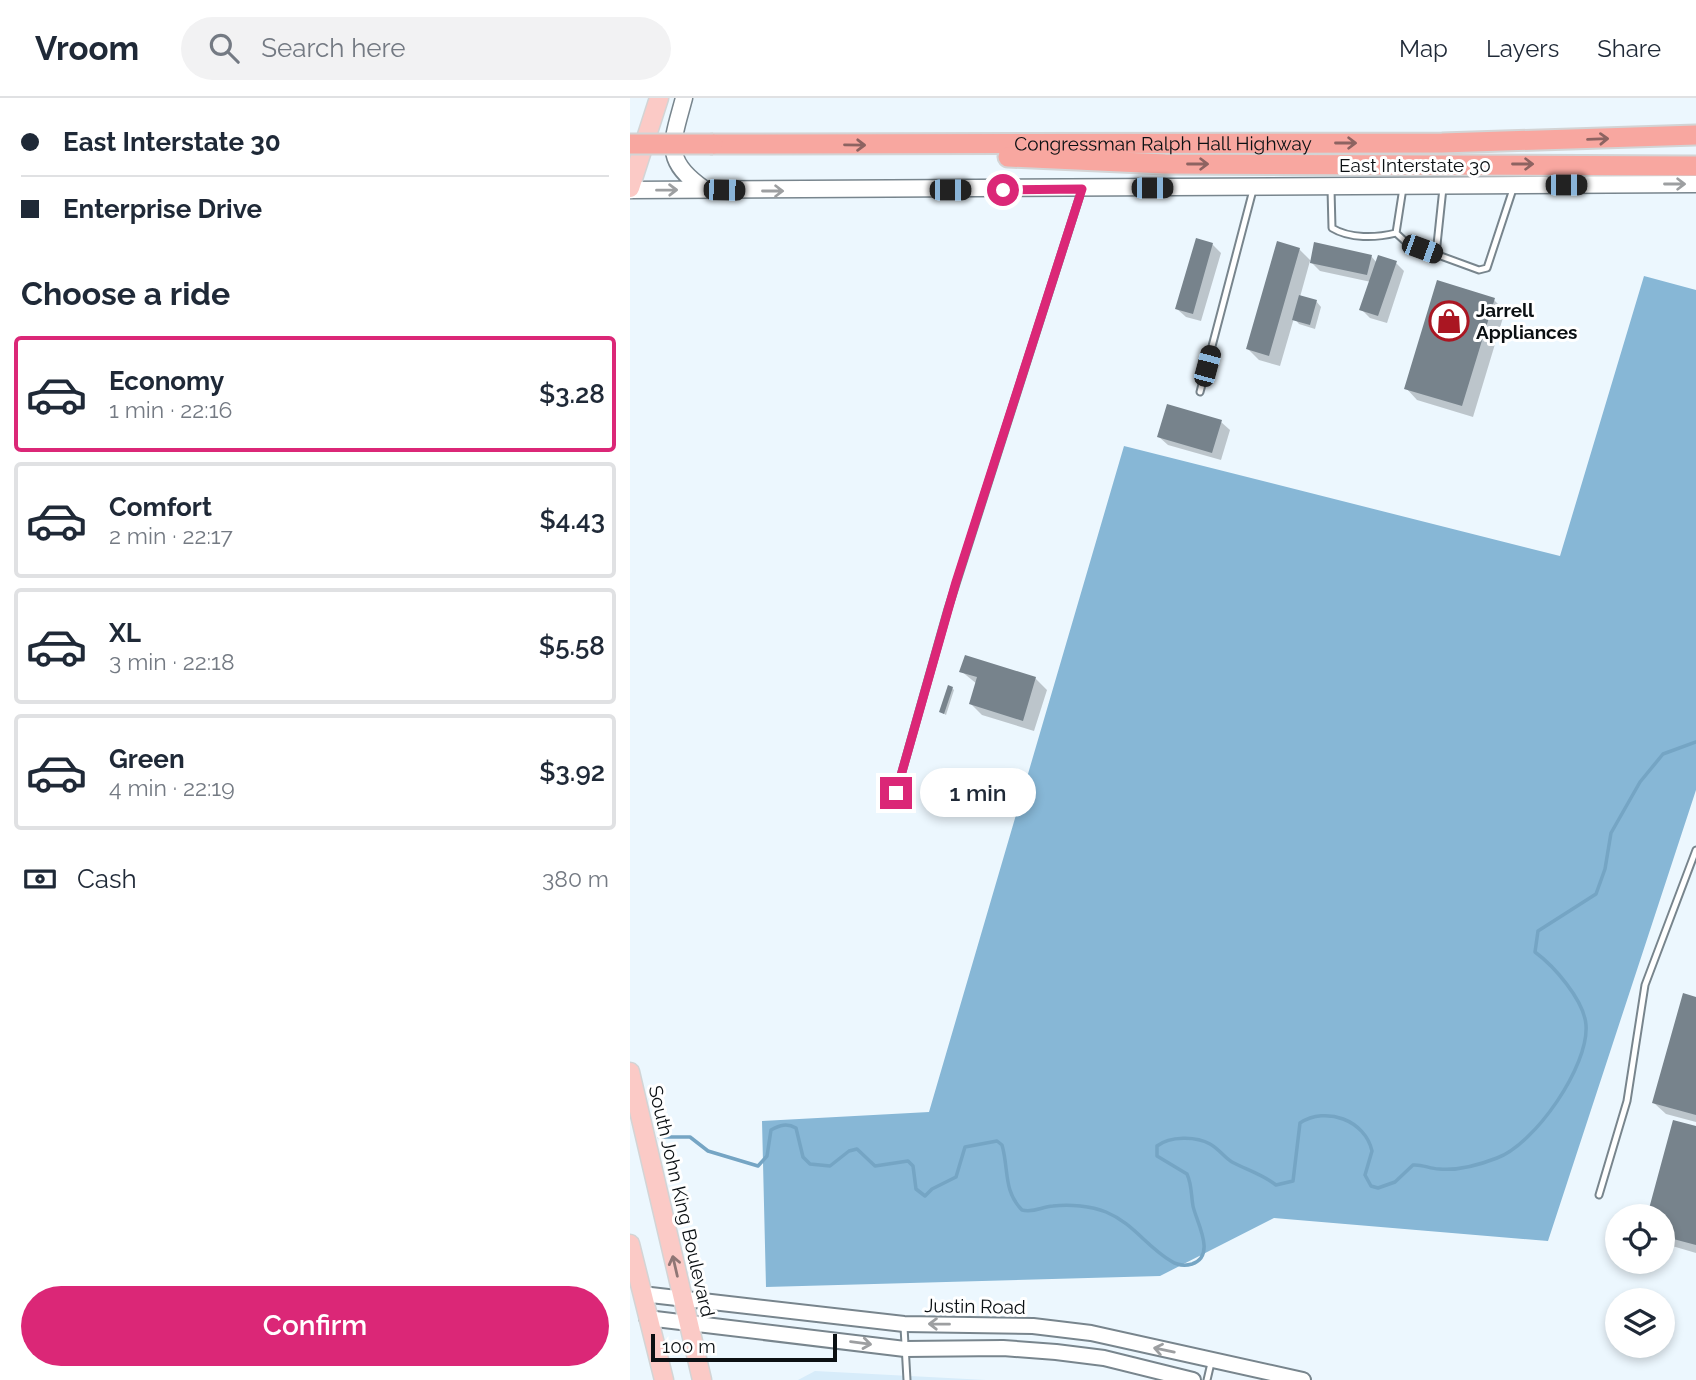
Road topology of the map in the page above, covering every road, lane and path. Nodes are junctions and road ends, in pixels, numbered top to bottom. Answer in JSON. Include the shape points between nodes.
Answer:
{"nodes":[{"id":1,"x":659,"y":98,"type":"edge"},
{"id":2,"x":684,"y":98,"type":"edge"},
{"id":3,"x":1696,"y":135,"type":"edge"},
{"id":4,"x":630,"y":144,"type":"edge"},
{"id":5,"x":666,"y":144,"type":"junction"},
{"id":6,"x":910,"y":146,"type":"junction"},
{"id":7,"x":630,"y":154,"type":"edge"},
{"id":8,"x":1696,"y":166,"type":"edge"},
{"id":9,"x":1696,"y":184,"type":"edge"},
{"id":10,"x":1404,"y":185,"type":"junction"},
{"id":11,"x":1443,"y":185,"type":"junction"},
{"id":12,"x":1514,"y":185,"type":"junction"},
{"id":13,"x":1331,"y":186,"type":"junction"},
{"id":14,"x":1254,"y":187,"type":"junction"},
{"id":15,"x":630,"y":189,"type":"edge"},
{"id":16,"x":1082,"y":189,"type":"junction"},
{"id":17,"x":704,"y":190,"type":"junction"},
{"id":18,"x":1396,"y":233,"type":"junction"},
{"id":19,"x":1436,"y":254,"type":"junction"},
{"id":20,"x":1200,"y":392,"type":"dead end"},
{"id":21,"x":896,"y":793,"type":"dead end"},
{"id":22,"x":1696,"y":850,"type":"edge"},
{"id":23,"x":630,"y":1072,"type":"edge"},
{"id":24,"x":1600,"y":1195,"type":"dead end"},
{"id":25,"x":630,"y":1244,"type":"edge"},
{"id":26,"x":642,"y":1294,"type":"junction"},
{"id":27,"x":683,"y":1299,"type":"junction"},
{"id":28,"x":647,"y":1318,"type":"junction"},
{"id":29,"x":689,"y":1322,"type":"junction"},
{"id":30,"x":904,"y":1324,"type":"junction"},
{"id":31,"x":905,"y":1349,"type":"junction"},
{"id":32,"x":1212,"y":1360,"type":"junction"},
{"id":33,"x":664,"y":1380,"type":"edge"},
{"id":34,"x":702,"y":1380,"type":"edge"},
{"id":35,"x":907,"y":1380,"type":"edge"},
{"id":36,"x":1193,"y":1380,"type":"edge"},
{"id":37,"x":1207,"y":1380,"type":"edge"},
{"id":38,"x":1303,"y":1380,"type":"edge"}],
"edges":[{"from":1,"to":15,"type":"main road"},
{"from":2,"to":17,"type":"main road","via":[[673,155],[680,171]]},
{"from":6,"to":3,"type":"highway","name":"Congressman Ralph Hall Highway","one_way":true,"via":[[1442,143]]},
{"from":4,"to":5,"type":"highway","name":"Congressman Ralph Hall Highway","bridge":true},
{"from":5,"to":6,"type":"highway","name":"Congressman Ralph Hall Highway","one_way":true,"bridge":true},
{"from":5,"to":7,"type":"highway","via":[[653,154]]},
{"from":6,"to":8,"type":"highway","one_way":true,"via":[[965,155],[1165,164]]},
{"from":12,"to":9,"type":"main road","name":"East Interstate 30","one_way":true},
{"from":10,"to":11,"type":"main road","name":"East Interstate 30"},
{"from":10,"to":13,"type":"main road","name":"East Interstate 30"},
{"from":10,"to":18,"type":"lane"},
{"from":11,"to":12,"type":"main road","name":"East Interstate 30"},
{"from":11,"to":19,"type":"lane"},
{"from":12,"to":19,"type":"lane","via":[[1487,268],[1479,270]]},
{"from":13,"to":14,"type":"main road","name":"East Interstate 30"},
{"from":13,"to":18,"type":"lane","via":[[1332,228],[1377,238]]},
{"from":14,"to":16,"type":"main road","name":"East Interstate 30"},
{"from":14,"to":20,"type":"lane"},
{"from":15,"to":17,"type":"main road","name":"East Interstate 30","one_way":true},
{"from":17,"to":16,"type":"main road","name":"East Interstate 30","one_way":true},
{"from":16,"to":21,"type":"lane","via":[[956,582]]},
{"from":18,"to":19,"type":"lane","via":[[1408,244]]},
{"from":22,"to":24,"type":"lane","via":[[1645,985],[1627,1101]]},
{"from":27,"to":23,"type":"main road","name":"South John King Boulevard","one_way":true},
{"from":25,"to":26,"type":"main road"},
{"from":26,"to":27,"type":"street","name":"Justin Road"},
{"from":26,"to":28,"type":"main road"},
{"from":27,"to":29,"type":"main road","name":"South John King Boulevard"},
{"from":27,"to":30,"type":"street","name":"Justin Road"},
{"from":28,"to":29,"type":"street"},
{"from":28,"to":33,"type":"main road"},
{"from":29,"to":31,"type":"street","one_way":true},
{"from":29,"to":34,"type":"main road","name":"South John King Boulevard"},
{"from":30,"to":31,"type":"lane"},
{"from":32,"to":30,"type":"street","name":"Justin Road","one_way":true,"via":[[1033,1326]]},
{"from":31,"to":35,"type":"lane"},
{"from":31,"to":36,"type":"street","via":[[1056,1352],[1104,1358]]},
{"from":32,"to":37,"type":"lane"},
{"from":32,"to":38,"type":"street","name":"Justin Road"}]}
